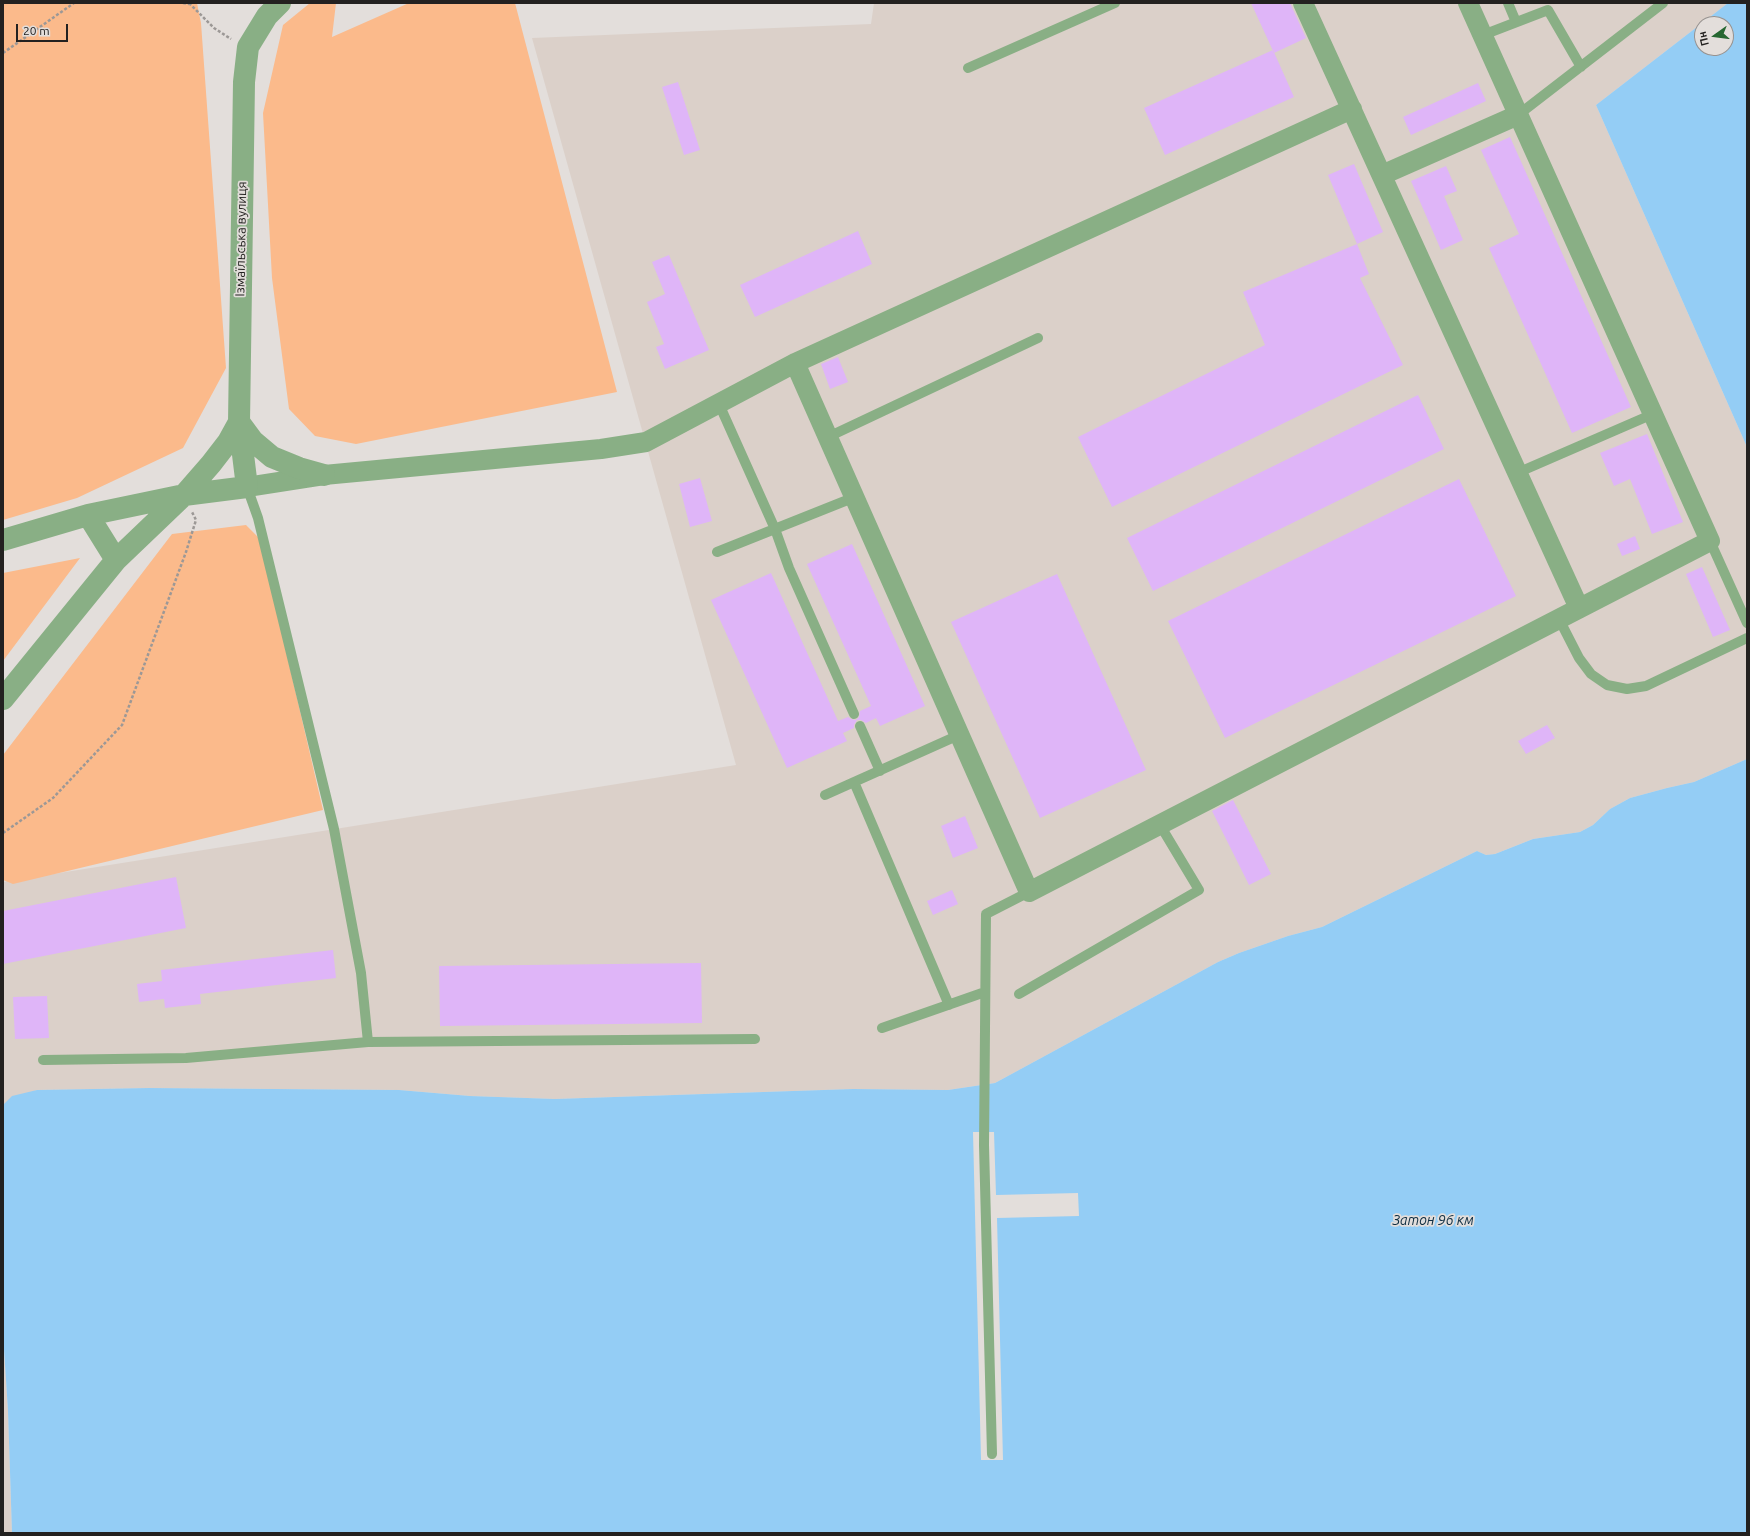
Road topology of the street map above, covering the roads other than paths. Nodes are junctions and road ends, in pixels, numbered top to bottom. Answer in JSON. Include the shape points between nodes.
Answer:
{"nodes":[{"id":1,"x":280,"y":3,"type":"edge"},
{"id":2,"x":1115,"y":3,"type":"edge"},
{"id":3,"x":1303,"y":3,"type":"edge"},
{"id":4,"x":1468,"y":3,"type":"edge"},
{"id":5,"x":1508,"y":3,"type":"edge"},
{"id":6,"x":1663,"y":3,"type":"edge"},
{"id":7,"x":1516,"y":22,"type":"junction"},
{"id":8,"x":1483,"y":35,"type":"junction"},
{"id":9,"x":1581,"y":67,"type":"junction"},
{"id":10,"x":968,"y":68,"type":"dead end"},
{"id":11,"x":1352,"y":110,"type":"junction"},
{"id":12,"x":1518,"y":115,"type":"junction"},
{"id":13,"x":1382,"y":175,"type":"junction"},
{"id":14,"x":1038,"y":338,"type":"dead end"},
{"id":15,"x":796,"y":363,"type":"junction"},
{"id":16,"x":719,"y":404,"type":"junction"},
{"id":17,"x":1653,"y":414,"type":"junction"},
{"id":18,"x":239,"y":422,"type":"junction"},
{"id":19,"x":828,"y":437,"type":"junction"},
{"id":20,"x":1517,"y":473,"type":"junction"},
{"id":21,"x":324,"y":476,"type":"junction"},
{"id":22,"x":247,"y":487,"type":"junction"},
{"id":23,"x":184,"y":495,"type":"junction"},
{"id":24,"x":855,"y":497,"type":"junction"},
{"id":25,"x":88,"y":515,"type":"junction"},
{"id":26,"x":775,"y":529,"type":"junction"},
{"id":27,"x":3,"y":540,"type":"edge"},
{"id":28,"x":1710,"y":540,"type":"junction"},
{"id":29,"x":717,"y":552,"type":"dead end"},
{"id":30,"x":116,"y":560,"type":"junction"},
{"id":31,"x":1579,"y":608,"type":"junction"},
{"id":32,"x":1558,"y":619,"type":"junction"},
{"id":33,"x":1747,"y":622,"type":"edge"},
{"id":34,"x":1747,"y":638,"type":"edge"},
{"id":35,"x":3,"y":699,"type":"edge"},
{"id":36,"x":854,"y":714,"type":"dead end"},
{"id":37,"x":860,"y":726,"type":"dead end"},
{"id":38,"x":959,"y":735,"type":"junction"},
{"id":39,"x":880,"y":771,"type":"junction"},
{"id":40,"x":854,"y":782,"type":"junction"},
{"id":41,"x":825,"y":796,"type":"dead end"},
{"id":42,"x":1160,"y":824,"type":"junction"},
{"id":43,"x":1029,"y":892,"type":"junction"},
{"id":44,"x":985,"y":992,"type":"junction"},
{"id":45,"x":1019,"y":994,"type":"dead end"},
{"id":46,"x":949,"y":1005,"type":"junction"},
{"id":47,"x":882,"y":1028,"type":"dead end"},
{"id":48,"x":755,"y":1039,"type":"dead end"},
{"id":49,"x":368,"y":1042,"type":"junction"},
{"id":50,"x":43,"y":1060,"type":"dead end"},
{"id":51,"x":992,"y":1454,"type":"dead end"}],
"edges":[{"from":1,"to":18,"type":"street","name":"Ізмаїльська вулиця","via":[[267,16],[248,47],[244,82]]},
{"from":2,"to":10,"type":"lane"},
{"from":3,"to":11,"type":"street"},
{"from":4,"to":8,"type":"street"},
{"from":5,"to":7,"type":"lane"},
{"from":6,"to":9,"type":"lane"},
{"from":7,"to":8,"type":"lane"},
{"from":7,"to":9,"type":"lane","via":[[1548,10]]},
{"from":8,"to":12,"type":"street"},
{"from":9,"to":12,"type":"lane"},
{"from":11,"to":13,"type":"street"},
{"from":11,"to":15,"type":"street"},
{"from":12,"to":13,"type":"street"},
{"from":12,"to":17,"type":"street"},
{"from":13,"to":20,"type":"street"},
{"from":14,"to":19,"type":"lane"},
{"from":15,"to":16,"type":"street"},
{"from":15,"to":19,"type":"street"},
{"from":16,"to":21,"type":"street","via":[[646,442],[601,449]]},
{"from":16,"to":26,"type":"lane"},
{"from":17,"to":20,"type":"lane"},
{"from":17,"to":28,"type":"street"},
{"from":18,"to":21,"type":"street","via":[[253,442],[272,457]]},
{"from":18,"to":22,"type":"street","name":"Ізмаїльська вулиця"},
{"from":18,"to":23,"type":"street","via":[[228,442]]},
{"from":19,"to":24,"type":"street"},
{"from":20,"to":31,"type":"street"},
{"from":21,"to":22,"type":"street"},
{"from":22,"to":23,"type":"street"},
{"from":22,"to":49,"type":"lane","via":[[258,518],[334,829],[361,973]]},
{"from":23,"to":25,"type":"street"},
{"from":23,"to":30,"type":"street"},
{"from":24,"to":26,"type":"lane"},
{"from":24,"to":38,"type":"street"},
{"from":25,"to":27,"type":"street"},
{"from":25,"to":30,"type":"street"},
{"from":26,"to":29,"type":"lane"},
{"from":26,"to":36,"type":"lane","via":[[789,568]]},
{"from":28,"to":31,"type":"street"},
{"from":28,"to":33,"type":"lane"},
{"from":30,"to":35,"type":"street"},
{"from":31,"to":32,"type":"street"},
{"from":32,"to":34,"type":"lane","via":[[1579,658],[1591,674],[1607,685],[1627,689],[1646,686]]},
{"from":32,"to":42,"type":"street"},
{"from":37,"to":39,"type":"lane"},
{"from":38,"to":39,"type":"lane"},
{"from":38,"to":43,"type":"street"},
{"from":39,"to":40,"type":"lane"},
{"from":40,"to":41,"type":"lane"},
{"from":40,"to":46,"type":"lane"},
{"from":42,"to":43,"type":"street"},
{"from":42,"to":45,"type":"lane","via":[[1200,890]]},
{"from":43,"to":44,"type":"lane","via":[[986,914]]},
{"from":44,"to":46,"type":"lane"},
{"from":44,"to":51,"type":"lane","via":[[984,1146]]},
{"from":46,"to":47,"type":"lane"},
{"from":48,"to":49,"type":"lane"},
{"from":49,"to":50,"type":"lane","via":[[186,1058]]}]}
